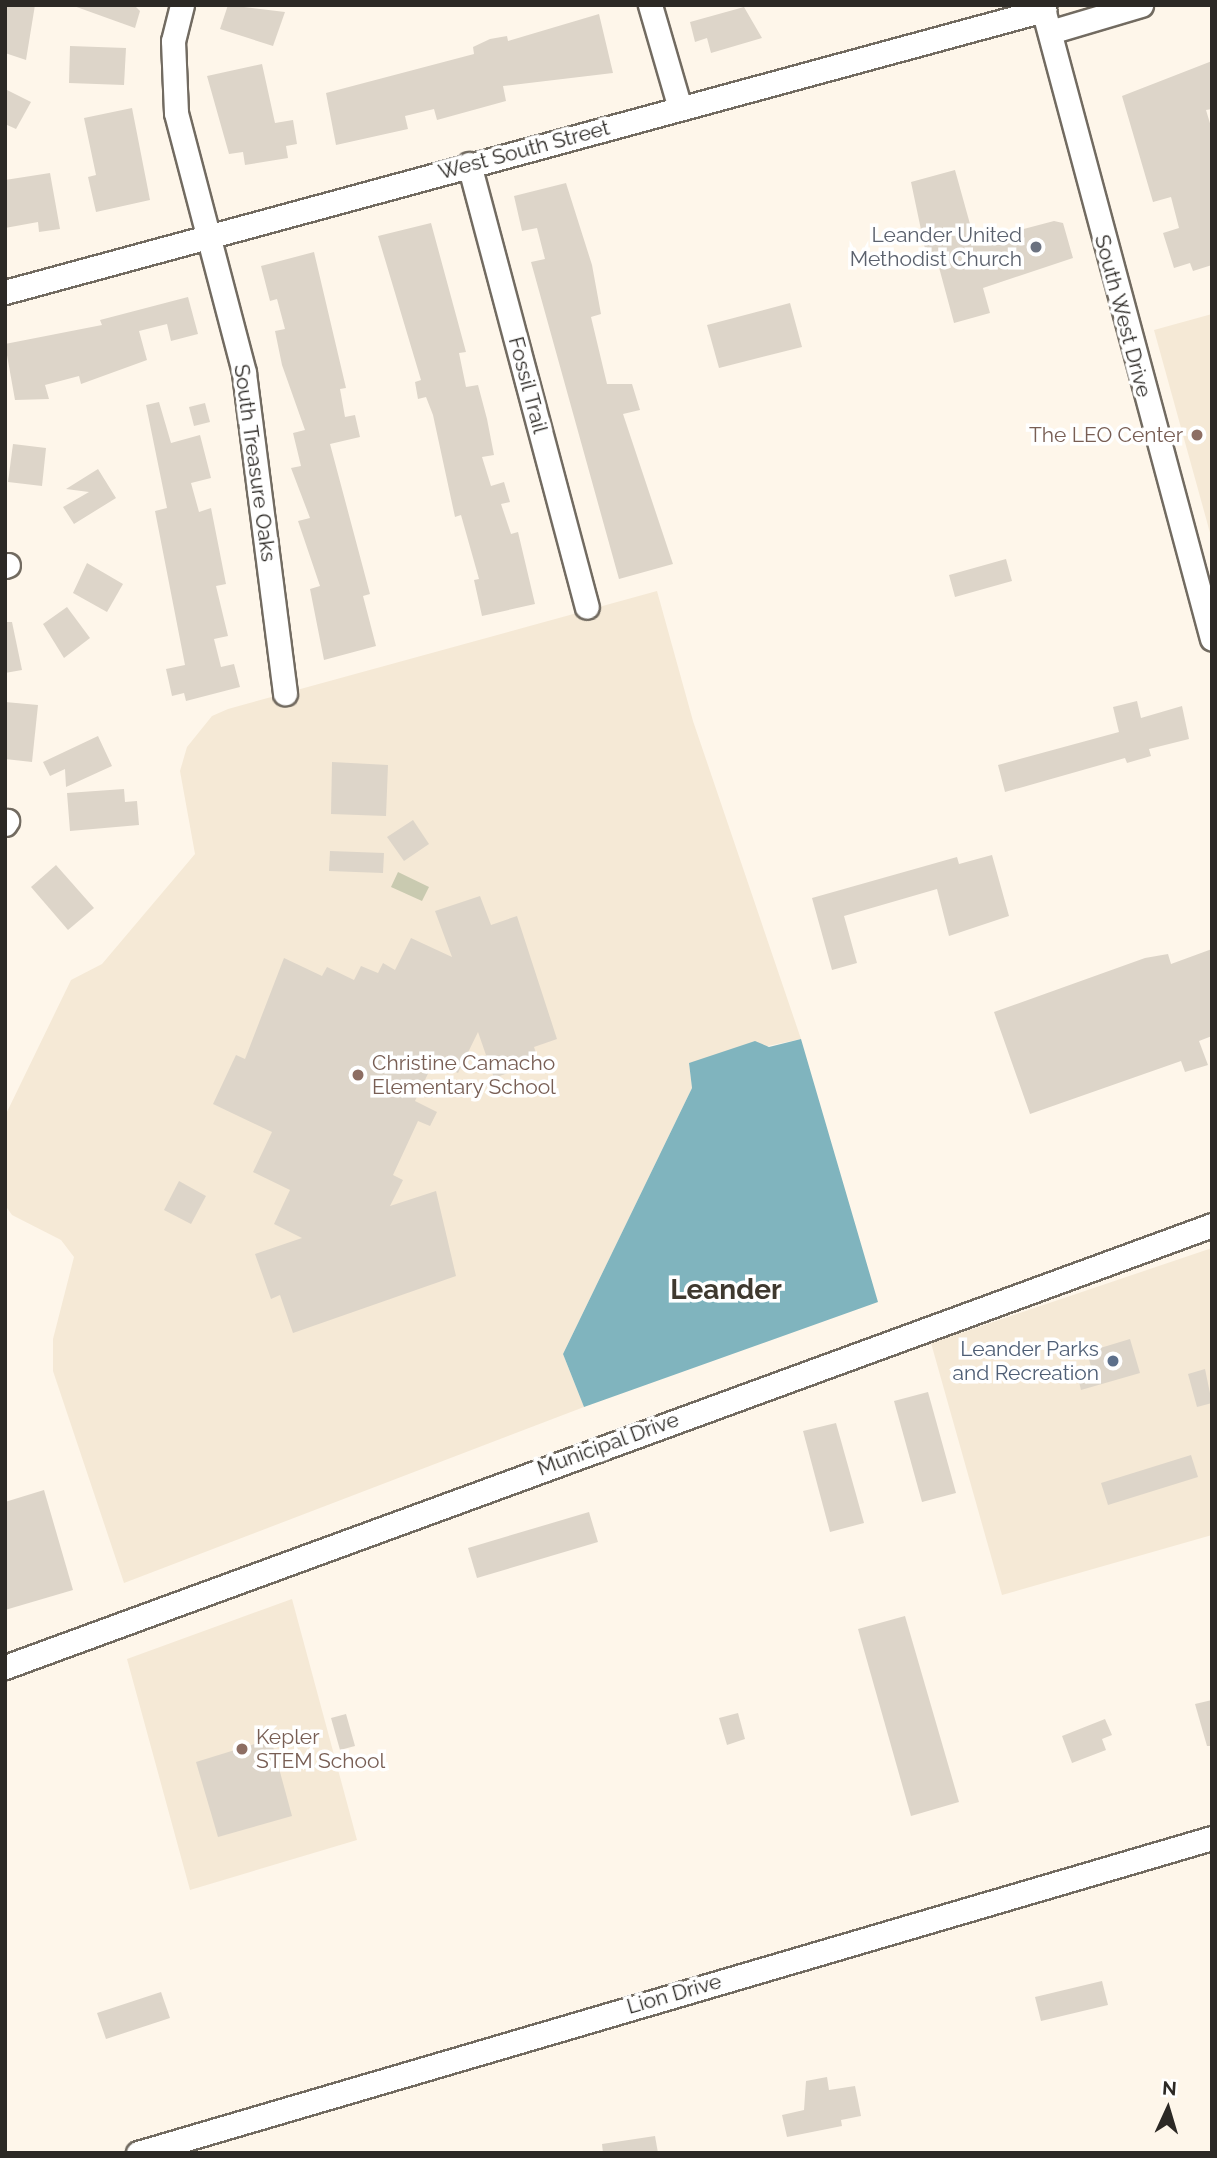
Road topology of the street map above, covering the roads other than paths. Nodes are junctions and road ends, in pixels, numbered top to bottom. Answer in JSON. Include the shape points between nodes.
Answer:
{"nodes":[{"id":1,"x":182,"y":5,"type":"edge"},
{"id":2,"x":650,"y":5,"type":"edge"},
{"id":3,"x":1141,"y":5,"type":"edge"},
{"id":4,"x":1045,"y":16,"type":"edge"},
{"id":5,"x":680,"y":108,"type":"junction"},
{"id":6,"x":469,"y":164,"type":"junction"},
{"id":7,"x":211,"y":235,"type":"junction"},
{"id":8,"x":5,"y":292,"type":"edge"},
{"id":9,"x":587,"y":607,"type":"dead end"},
{"id":10,"x":1212,"y":639,"type":"edge"},
{"id":11,"x":285,"y":693,"type":"dead end"},
{"id":12,"x":1212,"y":1225,"type":"edge"},
{"id":13,"x":5,"y":1667,"type":"edge"},
{"id":14,"x":1212,"y":1838,"type":"edge"},
{"id":15,"x":173,"y":2148,"type":"edge"},
{"id":16,"x":138,"y":2153,"type":"edge"}],
"edges":[{"from":1,"to":7,"type":"street","name":"South Treasure Oaks","via":[[173,41],[176,113]]},
{"from":2,"to":5,"type":"street"},
{"from":3,"to":4,"type":"street","name":"West South Street"},
{"from":4,"to":5,"type":"street","name":"West South Street"},
{"from":4,"to":10,"type":"street","name":"South West Drive"},
{"from":5,"to":6,"type":"street","name":"West South Street"},
{"from":6,"to":7,"type":"street","name":"West South Street"},
{"from":6,"to":9,"type":"street","name":"Fossil Trail"},
{"from":7,"to":8,"type":"street","name":"West South Street"},
{"from":7,"to":11,"type":"street","name":"South Treasure Oaks","via":[[244,373]]},
{"from":12,"to":13,"type":"street","name":"Municipal Drive"},
{"from":14,"to":15,"type":"street","name":"Lion Drive"},
{"from":15,"to":16,"type":"street","name":"Lion Drive"}]}
